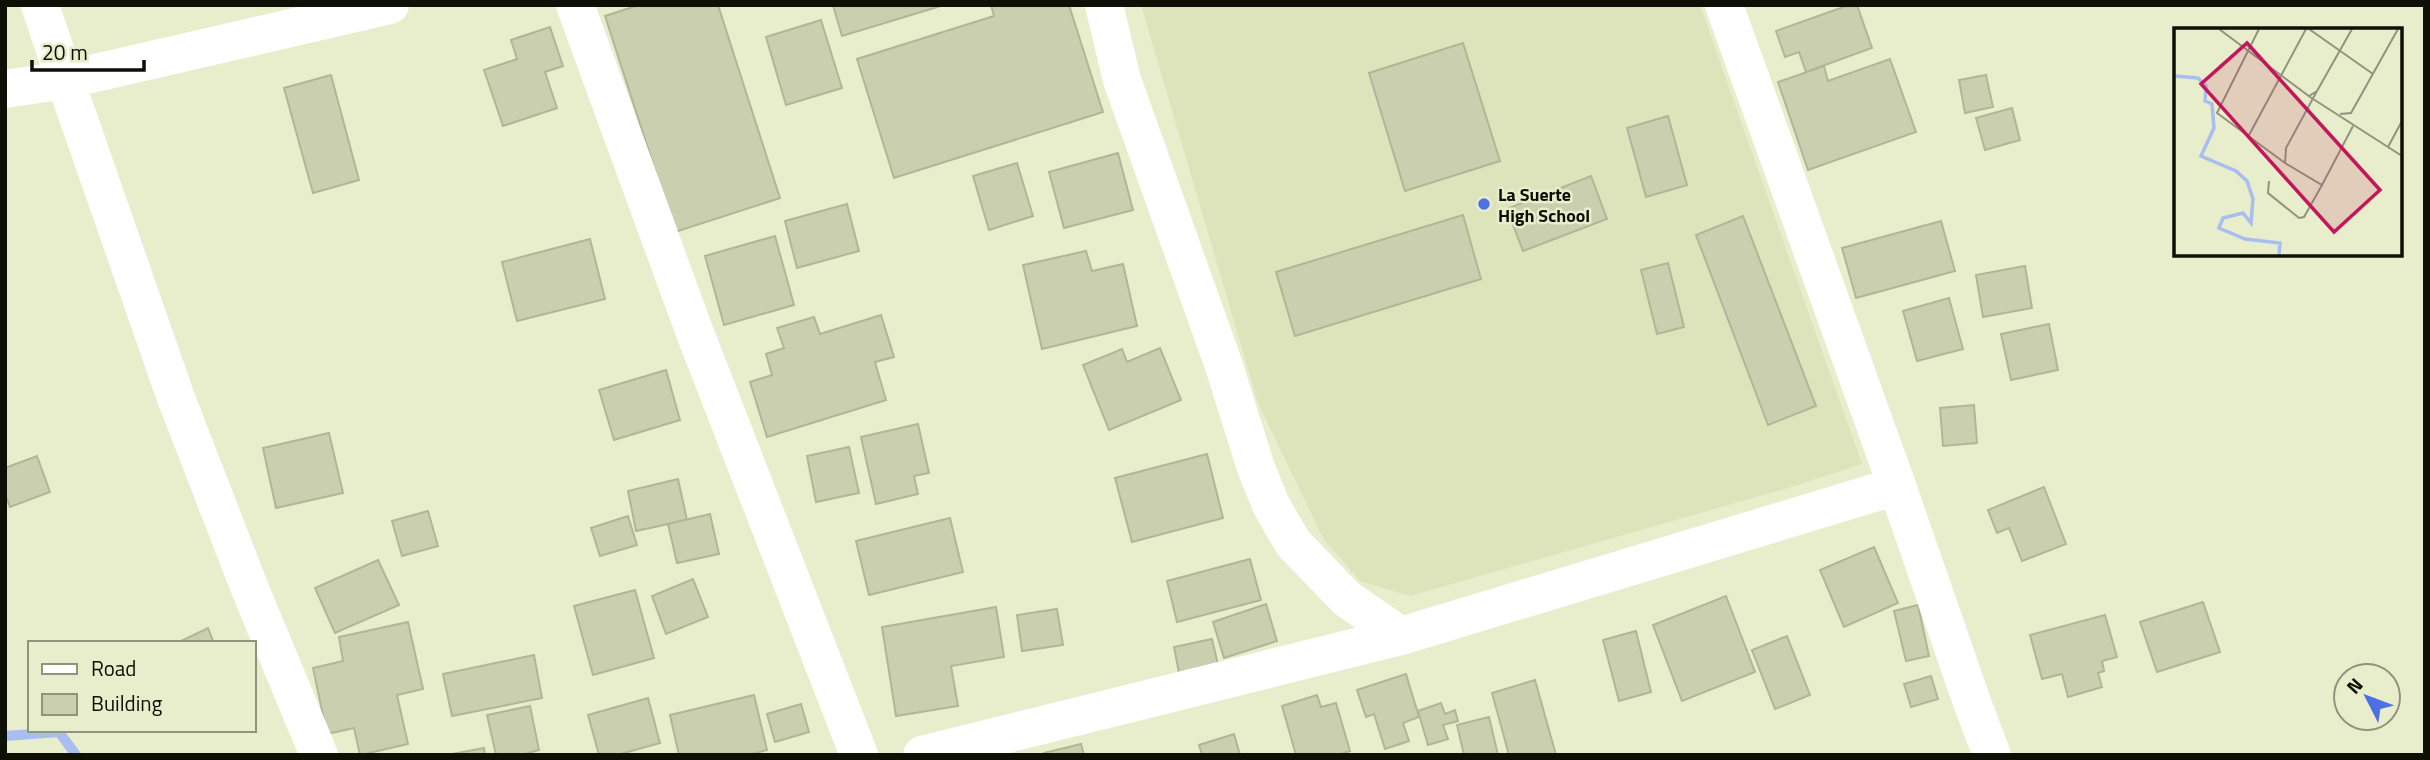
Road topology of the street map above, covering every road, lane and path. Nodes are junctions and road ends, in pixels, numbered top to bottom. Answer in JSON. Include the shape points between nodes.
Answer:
{"nodes":[{"id":1,"x":40,"y":5,"type":"edge"},
{"id":2,"x":390,"y":5,"type":"edge"},
{"id":3,"x":575,"y":5,"type":"edge"},
{"id":4,"x":1104,"y":5,"type":"edge"},
{"id":5,"x":1724,"y":5,"type":"edge"},
{"id":6,"x":65,"y":80,"type":"junction"},
{"id":7,"x":5,"y":89,"type":"edge"},
{"id":8,"x":1898,"y":486,"type":"junction"},
{"id":9,"x":1401,"y":636,"type":"junction"},
{"id":10,"x":319,"y":755,"type":"edge"},
{"id":11,"x":859,"y":755,"type":"edge"},
{"id":12,"x":922,"y":755,"type":"edge"},
{"id":13,"x":1992,"y":755,"type":"edge"}],
"edges":[{"from":1,"to":6,"type":"street"},
{"from":2,"to":6,"type":"street"},
{"from":3,"to":11,"type":"street","via":[[695,332]]},
{"from":4,"to":9,"type":"street","via":[[1122,80],[1271,505],[1293,543],[1347,600]]},
{"from":5,"to":8,"type":"street"},
{"from":6,"to":7,"type":"street"},
{"from":6,"to":10,"type":"street","via":[[176,398]]},
{"from":8,"to":9,"type":"street"},
{"from":8,"to":13,"type":"street"},
{"from":9,"to":12,"type":"street"}]}
